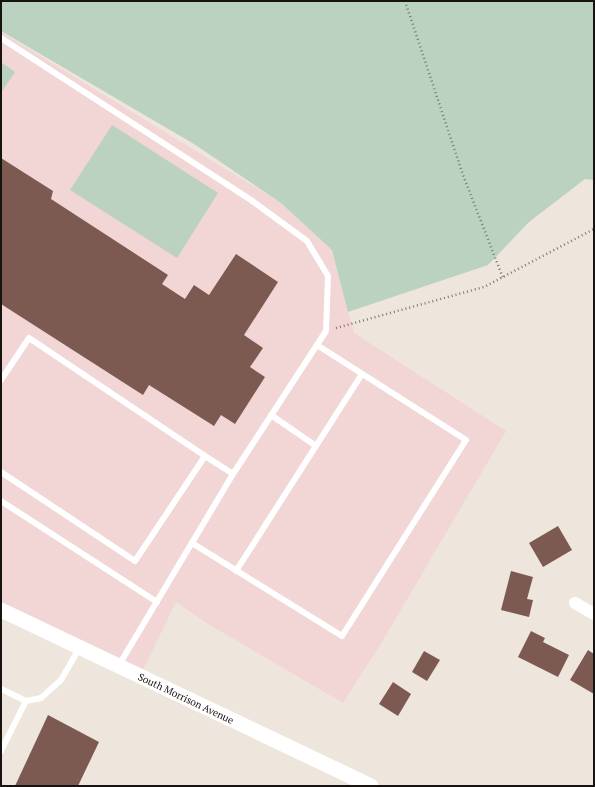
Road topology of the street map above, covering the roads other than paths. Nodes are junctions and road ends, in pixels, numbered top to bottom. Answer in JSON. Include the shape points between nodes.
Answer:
{"nodes":[{"id":1,"x":1,"y":38,"type":"edge"},
{"id":2,"x":317,"y":345,"type":"junction"},
{"id":3,"x":362,"y":374,"type":"junction"},
{"id":4,"x":1,"y":380,"type":"edge"},
{"id":5,"x":271,"y":415,"type":"junction"},
{"id":6,"x":316,"y":446,"type":"junction"},
{"id":7,"x":205,"y":456,"type":"junction"},
{"id":8,"x":1,"y":472,"type":"edge"},
{"id":9,"x":233,"y":474,"type":"junction"},
{"id":10,"x":1,"y":501,"type":"edge"},
{"id":11,"x":192,"y":543,"type":"junction"},
{"id":12,"x":236,"y":571,"type":"junction"},
{"id":13,"x":157,"y":602,"type":"junction"},
{"id":14,"x":575,"y":603,"type":"dead end"},
{"id":15,"x":1,"y":610,"type":"edge"},
{"id":16,"x":594,"y":614,"type":"edge"},
{"id":17,"x":80,"y":647,"type":"junction"},
{"id":18,"x":119,"y":665,"type":"junction"},
{"id":19,"x":1,"y":689,"type":"edge"},
{"id":20,"x":26,"y":701,"type":"junction"},
{"id":21,"x":1,"y":751,"type":"edge"},
{"id":22,"x":372,"y":786,"type":"edge"}],
"edges":[{"from":1,"to":2,"type":"lane","via":[[251,200],[307,240],[328,276],[326,331]]},
{"from":2,"to":3,"type":"lane"},
{"from":2,"to":5,"type":"lane"},
{"from":3,"to":6,"type":"lane"},
{"from":3,"to":12,"type":"lane","via":[[466,440],[342,636]]},
{"from":4,"to":7,"type":"lane","via":[[29,338]]},
{"from":5,"to":6,"type":"lane"},
{"from":5,"to":9,"type":"lane"},
{"from":6,"to":12,"type":"lane"},
{"from":7,"to":8,"type":"lane","via":[[135,561]]},
{"from":7,"to":9,"type":"lane"},
{"from":9,"to":11,"type":"lane"},
{"from":10,"to":13,"type":"lane"},
{"from":11,"to":12,"type":"lane"},
{"from":11,"to":13,"type":"lane"},
{"from":13,"to":18,"type":"lane"},
{"from":14,"to":16,"type":"street"},
{"from":15,"to":17,"type":"street","name":"South Morrison Avenue"},
{"from":17,"to":18,"type":"street","name":"South Morrison Avenue"},
{"from":17,"to":20,"type":"lane","via":[[61,680],[41,698]]},
{"from":18,"to":22,"type":"street","name":"South Morrison Avenue"},
{"from":19,"to":20,"type":"lane"},
{"from":20,"to":21,"type":"lane"}]}
